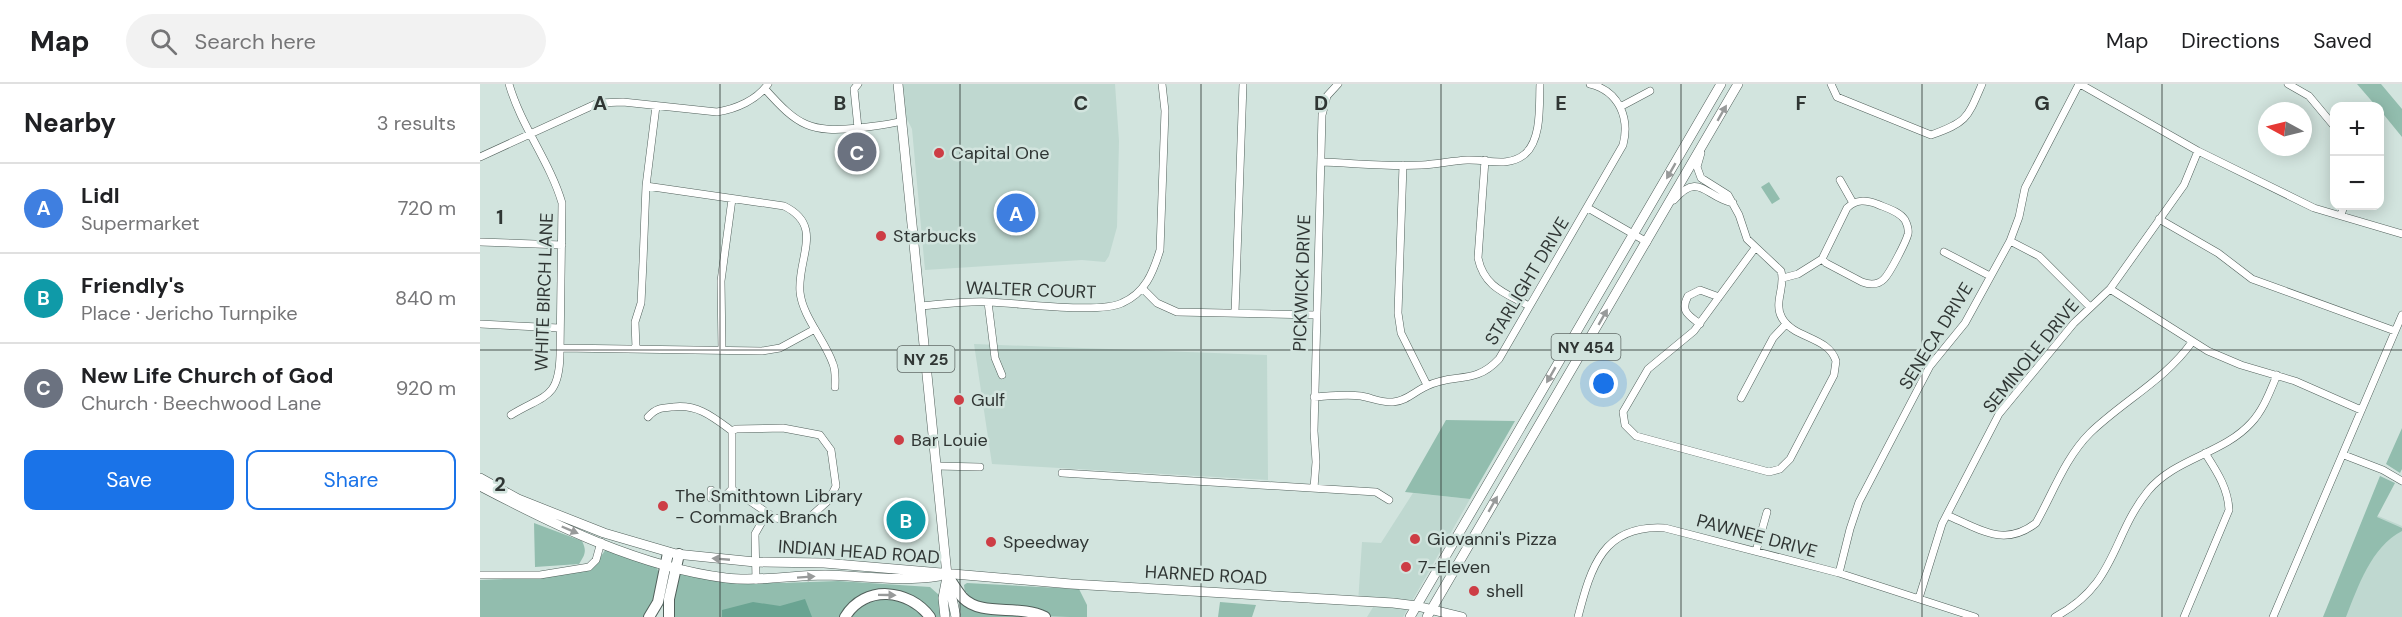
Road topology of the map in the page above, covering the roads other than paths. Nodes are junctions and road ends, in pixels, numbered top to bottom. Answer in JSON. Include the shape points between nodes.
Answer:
{"nodes":[{"id":1,"x":509,"y":84,"type":"edge"},
{"id":2,"x":858,"y":84,"type":"edge"},
{"id":3,"x":898,"y":84,"type":"edge"},
{"id":4,"x":1162,"y":84,"type":"edge"},
{"id":5,"x":1243,"y":84,"type":"edge"},
{"id":6,"x":1338,"y":84,"type":"edge"},
{"id":7,"x":1540,"y":84,"type":"edge"},
{"id":8,"x":1590,"y":84,"type":"edge"},
{"id":9,"x":1721,"y":84,"type":"edge"},
{"id":10,"x":1738,"y":84,"type":"edge"},
{"id":11,"x":1831,"y":84,"type":"edge"},
{"id":12,"x":1982,"y":84,"type":"edge"},
{"id":13,"x":2080,"y":84,"type":"edge"},
{"id":14,"x":2288,"y":84,"type":"edge"},
{"id":15,"x":766,"y":87,"type":"edge"},
{"id":16,"x":1650,"y":91,"type":"dead end"},
{"id":17,"x":656,"y":106,"type":"junction"},
{"id":18,"x":1620,"y":107,"type":"junction"},
{"id":19,"x":902,"y":121,"type":"junction"},
{"id":20,"x":2330,"y":121,"type":"edge"},
{"id":21,"x":858,"y":128,"type":"junction"},
{"id":22,"x":531,"y":135,"type":"junction"},
{"id":23,"x":1704,"y":144,"type":"junction"},
{"id":24,"x":2198,"y":151,"type":"junction"},
{"id":25,"x":480,"y":156,"type":"edge"},
{"id":26,"x":1485,"y":160,"type":"junction"},
{"id":27,"x":1321,"y":162,"type":"junction"},
{"id":28,"x":1403,"y":165,"type":"junction"},
{"id":29,"x":1840,"y":180,"type":"dead end"},
{"id":30,"x":646,"y":186,"type":"junction"},
{"id":31,"x":732,"y":199,"type":"junction"},
{"id":32,"x":1733,"y":203,"type":"junction"},
{"id":33,"x":1853,"y":203,"type":"junction"},
{"id":34,"x":1588,"y":208,"type":"junction"},
{"id":35,"x":2343,"y":210,"type":"edge"},
{"id":36,"x":1662,"y":214,"type":"junction"},
{"id":37,"x":2341,"y":215,"type":"junction"},
{"id":38,"x":2158,"y":219,"type":"junction"},
{"id":39,"x":1634,"y":234,"type":"junction"},
{"id":40,"x":2402,"y":234,"type":"edge"},
{"id":41,"x":2010,"y":241,"type":"junction"},
{"id":42,"x":480,"y":242,"type":"edge"},
{"id":43,"x":1647,"y":242,"type":"junction"},
{"id":44,"x":562,"y":245,"type":"junction"},
{"id":45,"x":1755,"y":248,"type":"junction"},
{"id":46,"x":1944,"y":252,"type":"dead end"},
{"id":47,"x":1822,"y":259,"type":"junction"},
{"id":48,"x":1990,"y":276,"type":"junction"},
{"id":49,"x":1783,"y":278,"type":"junction"},
{"id":50,"x":1143,"y":289,"type":"junction"},
{"id":51,"x":2110,"y":289,"type":"junction"},
{"id":52,"x":1719,"y":297,"type":"junction"},
{"id":53,"x":988,"y":302,"type":"junction"},
{"id":54,"x":921,"y":306,"type":"junction"},
{"id":55,"x":1529,"y":306,"type":"junction"},
{"id":56,"x":2090,"y":307,"type":"junction"},
{"id":57,"x":1235,"y":313,"type":"junction"},
{"id":58,"x":1316,"y":315,"type":"junction"},
{"id":59,"x":2402,"y":315,"type":"edge"},
{"id":60,"x":480,"y":324,"type":"edge"},
{"id":61,"x":1700,"y":324,"type":"junction"},
{"id":62,"x":1786,"y":324,"type":"junction"},
{"id":63,"x":559,"y":328,"type":"junction"},
{"id":64,"x":815,"y":329,"type":"junction"},
{"id":65,"x":2395,"y":331,"type":"junction"},
{"id":66,"x":2192,"y":342,"type":"junction"},
{"id":67,"x":560,"y":348,"type":"junction"},
{"id":68,"x":636,"y":348,"type":"junction"},
{"id":69,"x":722,"y":350,"type":"junction"},
{"id":70,"x":1002,"y":375,"type":"dead end"},
{"id":71,"x":2277,"y":375,"type":"junction"},
{"id":72,"x":1427,"y":386,"type":"junction"},
{"id":73,"x":835,"y":387,"type":"dead end"},
{"id":74,"x":1314,"y":398,"type":"junction"},
{"id":75,"x":1741,"y":398,"type":"dead end"},
{"id":76,"x":2361,"y":410,"type":"junction"},
{"id":77,"x":511,"y":415,"type":"dead end"},
{"id":78,"x":648,"y":417,"type":"dead end"},
{"id":79,"x":732,"y":431,"type":"junction"},
{"id":80,"x":2205,"y":453,"type":"junction"},
{"id":81,"x":2344,"y":455,"type":"junction"},
{"id":82,"x":937,"y":466,"type":"junction"},
{"id":83,"x":980,"y":467,"type":"dead end"},
{"id":84,"x":1062,"y":473,"type":"dead end"},
{"id":85,"x":480,"y":478,"type":"edge"},
{"id":86,"x":2402,"y":481,"type":"edge"},
{"id":87,"x":480,"y":486,"type":"edge"},
{"id":88,"x":1314,"y":488,"type":"junction"},
{"id":89,"x":732,"y":489,"type":"junction"},
{"id":90,"x":711,"y":490,"type":"dead end"},
{"id":91,"x":1389,"y":500,"type":"dead end"},
{"id":92,"x":1767,"y":512,"type":"dead end"},
{"id":93,"x":766,"y":513,"type":"junction"},
{"id":94,"x":1947,"y":515,"type":"junction"},
{"id":95,"x":601,"y":542,"type":"junction"},
{"id":96,"x":1756,"y":552,"type":"junction"},
{"id":97,"x":674,"y":554,"type":"junction"},
{"id":98,"x":755,"y":562,"type":"junction"},
{"id":99,"x":671,"y":567,"type":"junction"},
{"id":100,"x":1839,"y":573,"type":"junction"},
{"id":101,"x":947,"y":574,"type":"junction"},
{"id":102,"x":480,"y":575,"type":"edge"},
{"id":103,"x":756,"y":580,"type":"junction"},
{"id":104,"x":1919,"y":598,"type":"junction"},
{"id":105,"x":1417,"y":606,"type":"junction"},
{"id":106,"x":1430,"y":613,"type":"edge"},
{"id":107,"x":1956,"y":614,"type":"edge"},
{"id":108,"x":2070,"y":614,"type":"edge"},
{"id":109,"x":648,"y":617,"type":"edge"},
{"id":110,"x":669,"y":617,"type":"edge"},
{"id":111,"x":844,"y":617,"type":"edge"},
{"id":112,"x":930,"y":617,"type":"edge"},
{"id":113,"x":945,"y":617,"type":"edge"},
{"id":114,"x":956,"y":617,"type":"edge"},
{"id":115,"x":1045,"y":617,"type":"edge"},
{"id":116,"x":1410,"y":617,"type":"edge"},
{"id":117,"x":1462,"y":617,"type":"edge"},
{"id":118,"x":1578,"y":617,"type":"edge"},
{"id":119,"x":1975,"y":617,"type":"edge"},
{"id":120,"x":2055,"y":617,"type":"edge"},
{"id":121,"x":2184,"y":617,"type":"edge"},
{"id":122,"x":2274,"y":617,"type":"edge"}],
"edges":[{"from":1,"to":22,"type":"street","name":"WHITE BIRCH LANE"},
{"from":2,"to":21,"type":"street","via":[[854,89]]},
{"from":3,"to":19,"type":"main road","number":"NY 25"},
{"from":4,"to":50,"type":"street","via":[[1165,111],[1160,250]]},
{"from":5,"to":57,"type":"street"},
{"from":6,"to":27,"type":"street","name":"PICKWICK DRIVE","via":[[1323,104]]},
{"from":7,"to":26,"type":"street","via":[[1532,145],[1514,160]]},
{"from":8,"to":18,"type":"street","via":[[1606,91]]},
{"from":9,"to":39,"type":"main road","number":"NY 454","one_way":true},
{"from":23,"to":10,"type":"main road","number":"NY 454","one_way":true},
{"from":11,"to":12,"type":"street","via":[[1838,97],[1931,135],[1958,125],[1971,111]]},
{"from":13,"to":24,"type":"street"},
{"from":13,"to":41,"type":"street","name":"SENECA DRIVE","via":[[2025,188]]},
{"from":14,"to":20,"type":"street","via":[[2309,96]]},
{"from":15,"to":17,"type":"street","via":[[748,101],[717,112]]},
{"from":15,"to":21,"type":"street","via":[[791,116],[809,127]]},
{"from":16,"to":18,"type":"street"},
{"from":17,"to":22,"type":"street","via":[[598,103]]},
{"from":17,"to":30,"type":"street"},
{"from":18,"to":34,"type":"street","name":"STARLIGHT DRIVE","via":[[1626,122],[1623,145]]},
{"from":19,"to":21,"type":"street"},
{"from":19,"to":54,"type":"main road","number":"NY 25"},
{"from":22,"to":25,"type":"street"},
{"from":22,"to":44,"type":"street","name":"WHITE BIRCH LANE","via":[[562,203]]},
{"from":23,"to":32,"type":"street","via":[[1698,174]]},
{"from":23,"to":36,"type":"main road","number":"NY 454"},
{"from":24,"to":37,"type":"street","via":[[2314,208]]},
{"from":24,"to":38,"type":"street","name":"SEMINOLE DRIVE","via":[[2184,185]]},
{"from":26,"to":28,"type":"street"},
{"from":26,"to":55,"type":"street","via":[[1480,271],[1487,282]]},
{"from":27,"to":28,"type":"street"},
{"from":27,"to":58,"type":"street","name":"PICKWICK DRIVE"},
{"from":28,"to":72,"type":"street","via":[[1398,313],[1401,333]]},
{"from":29,"to":33,"type":"street"},
{"from":30,"to":31,"type":"street"},
{"from":30,"to":68,"type":"street"},
{"from":31,"to":64,"type":"street","via":[[784,206],[797,212],[805,224],[807,241],[800,296]]},
{"from":31,"to":69,"type":"street","via":[[721,281]]},
{"from":32,"to":36,"type":"street","via":[[1691,186],[1684,188]]},
{"from":32,"to":45,"type":"street","via":[[1743,232]]},
{"from":33,"to":47,"type":"street"},
{"from":33,"to":47,"type":"street","via":[[1870,202],[1899,214],[1906,223],[1908,236],[1887,276],[1868,284]]},
{"from":34,"to":39,"type":"street"},
{"from":34,"to":55,"type":"street","name":"STARLIGHT DRIVE"},
{"from":35,"to":37,"type":"street"},
{"from":36,"to":43,"type":"main road","number":"NY 454"},
{"from":37,"to":40,"type":"street"},
{"from":38,"to":51,"type":"street","name":"SEMINOLE DRIVE"},
{"from":38,"to":65,"type":"street","via":[[2218,253],[2252,279]]},
{"from":39,"to":43,"type":"street"},
{"from":39,"to":105,"type":"main road","number":"NY 454","one_way":true},
{"from":41,"to":48,"type":"street","name":"SENECA DRIVE"},
{"from":41,"to":56,"type":"street","via":[[2039,256]]},
{"from":42,"to":44,"type":"street"},
{"from":106,"to":43,"type":"main road","number":"NY 454","one_way":true},
{"from":44,"to":63,"type":"street","name":"WHITE BIRCH LANE"},
{"from":45,"to":49,"type":"street","via":[[1778,267]]},
{"from":45,"to":52,"type":"street"},
{"from":46,"to":48,"type":"street"},
{"from":47,"to":49,"type":"street"},
{"from":48,"to":100,"type":"street","name":"SENECA DRIVE","via":[[1965,323],[1930,366],[1859,502]]},
{"from":49,"to":62,"type":"street","via":[[1779,309]]},
{"from":50,"to":53,"type":"street","name":"WALTER COURT","via":[[1121,304],[1098,308]]},
{"from":50,"to":57,"type":"street","via":[[1157,303],[1177,312]]},
{"from":51,"to":56,"type":"street","name":"SEMINOLE DRIVE"},
{"from":51,"to":66,"type":"street"},
{"from":52,"to":61,"type":"street"},
{"from":52,"to":61,"type":"street","via":[[1700,290],[1688,296],[1684,310]]},
{"from":53,"to":54,"type":"street","name":"WALTER COURT"},
{"from":53,"to":70,"type":"street","via":[[993,349]]},
{"from":54,"to":82,"type":"main road","number":"NY 25"},
{"from":55,"to":72,"type":"street","name":"STARLIGHT DRIVE","via":[[1490,369]]},
{"from":56,"to":94,"type":"street","name":"SEMINOLE DRIVE","via":[[1999,414]]},
{"from":57,"to":58,"type":"street"},
{"from":58,"to":74,"type":"street","name":"PICKWICK DRIVE"},
{"from":59,"to":65,"type":"street"},
{"from":60,"to":63,"type":"street"},
{"from":61,"to":62,"type":"street","via":[[1648,369],[1625,406],[1625,425],[1636,436],[1769,472],[1780,470],[1790,459],[1836,367],[1831,350]]},
{"from":62,"to":75,"type":"street","via":[[1773,338]]},
{"from":63,"to":67,"type":"street","name":"WHITE BIRCH LANE"},
{"from":64,"to":69,"type":"street","via":[[780,348]]},
{"from":64,"to":73,"type":"street","via":[[834,365]]},
{"from":65,"to":76,"type":"street"},
{"from":66,"to":71,"type":"street","via":[[2225,359]]},
{"from":66,"to":94,"type":"street","via":[[2157,380],[2091,432],[2076,450],[2036,523],[2027,530],[2013,536],[1995,535]]},
{"from":67,"to":68,"type":"street"},
{"from":67,"to":77,"type":"street","name":"WHITE BIRCH LANE","via":[[554,387],[538,402]]},
{"from":68,"to":69,"type":"street"},
{"from":71,"to":76,"type":"street"},
{"from":71,"to":80,"type":"street","via":[[2252,422]]},
{"from":72,"to":74,"type":"street","name":"STARLIGHT DRIVE","via":[[1404,400],[1392,402],[1361,396]]},
{"from":74,"to":88,"type":"street","name":"PICKWICK DRIVE"},
{"from":76,"to":81,"type":"street"},
{"from":78,"to":79,"type":"street","via":[[657,408],[684,405],[695,407]]},
{"from":79,"to":89,"type":"street"},
{"from":79,"to":93,"type":"street","via":[[792,429],[820,435],[829,446],[836,486],[829,500],[816,513],[802,519],[780,519]]},
{"from":80,"to":108,"type":"street","via":[[2149,489],[2101,578]]},
{"from":80,"to":121,"type":"street","via":[[2222,480],[2229,510]]},
{"from":81,"to":86,"type":"street"},
{"from":81,"to":122,"type":"street"},
{"from":82,"to":83,"type":"street"},
{"from":82,"to":101,"type":"main road","number":"NY 25"},
{"from":84,"to":88,"type":"street"},
{"from":85,"to":97,"type":"main road","name":"INDIAN HEAD ROAD","via":[[518,499],[604,533]]},
{"from":87,"to":95,"type":"main road","name":"INDIAN HEAD ROAD","one_way":true},
{"from":88,"to":91,"type":"street","via":[[1376,492]]},
{"from":89,"to":90,"type":"street","via":[[723,498],[711,498]]},
{"from":89,"to":93,"type":"street"},
{"from":92,"to":96,"type":"street"},
{"from":93,"to":98,"type":"street","via":[[755,534]]},
{"from":94,"to":104,"type":"street","name":"SEMINOLE DRIVE"},
{"from":95,"to":99,"type":"main road","name":"INDIAN HEAD ROAD"},
{"from":95,"to":102,"type":"street","via":[[596,560],[589,567],[540,575]]},
{"from":96,"to":100,"type":"street","name":"PAWNEE DRIVE"},
{"from":96,"to":118,"type":"street","name":"PAWNEE DRIVE","via":[[1665,528],[1631,531],[1614,540],[1593,565]]},
{"from":98,"to":97,"type":"main road","name":"INDIAN HEAD ROAD","one_way":true},
{"from":97,"to":99,"type":"highway"},
{"from":98,"to":101,"type":"main road","name":"INDIAN HEAD ROAD","via":[[824,563]]},
{"from":98,"to":103,"type":"street"},
{"from":99,"to":103,"type":"main road","name":"INDIAN HEAD ROAD"},
{"from":99,"to":109,"type":"highway"},
{"from":99,"to":110,"type":"highway"},
{"from":100,"to":104,"type":"street","name":"PAWNEE DRIVE"},
{"from":103,"to":101,"type":"main road","name":"INDIAN HEAD ROAD","one_way":true,"via":[[823,575],[920,579]]},
{"from":101,"to":105,"type":"main road","name":"HARNED ROAD"},
{"from":101,"to":113,"type":"main road","number":"NY 25"},
{"from":101,"to":114,"type":"main road","number":"NY 25"},
{"from":101,"to":115,"type":"highway","via":[[974,607],[1021,610]]},
{"from":104,"to":107,"type":"street","name":"PAWNEE DRIVE"},
{"from":105,"to":106,"type":"main road","name":"HARNED ROAD"},
{"from":105,"to":116,"type":"main road","number":"NY 454"},
{"from":106,"to":117,"type":"main road","name":"HARNED ROAD"},
{"from":107,"to":119,"type":"street","name":"PAWNEE DRIVE"},
{"from":108,"to":120,"type":"street"},
{"from":111,"to":112,"type":"highway","one_way":true,"via":[[864,599],[885,594],[910,599]]}]}
